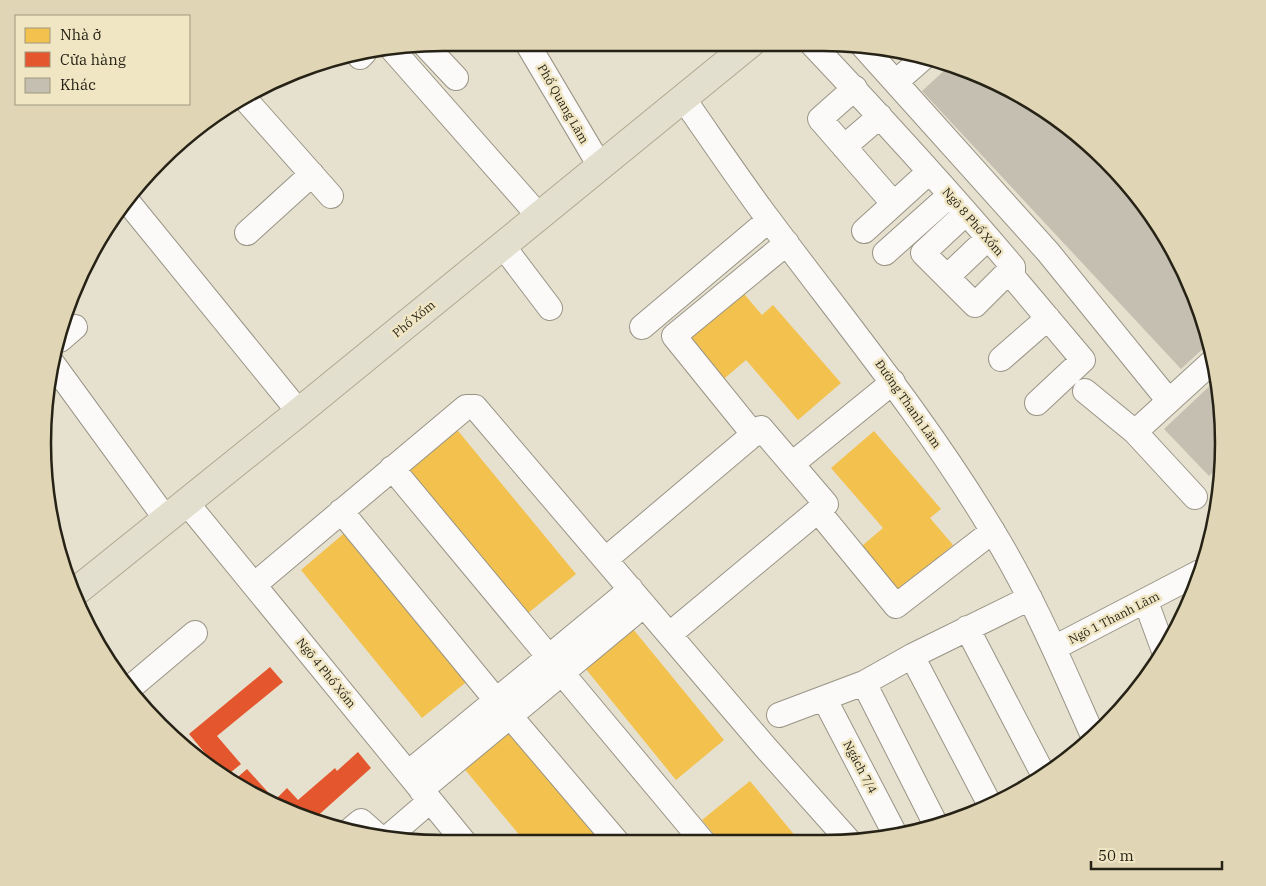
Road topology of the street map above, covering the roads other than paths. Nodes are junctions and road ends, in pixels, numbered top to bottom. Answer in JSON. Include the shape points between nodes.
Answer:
{"nodes":[{"id":1,"x":431,"y":51,"type":"edge"},
{"id":2,"x":532,"y":51,"type":"edge"},
{"id":3,"x":740,"y":51,"type":"edge"},
{"id":4,"x":820,"y":51,"type":"edge"},
{"id":5,"x":397,"y":54,"type":"edge"},
{"id":6,"x":871,"y":55,"type":"edge"},
{"id":7,"x":917,"y":63,"type":"edge"},
{"id":8,"x":456,"y":78,"type":"dead end"},
{"id":9,"x":897,"y":81,"type":"junction"},
{"id":10,"x":855,"y":88,"type":"junction"},
{"id":11,"x":682,"y":98,"type":"junction"},
{"id":12,"x":249,"y":103,"type":"edge"},
{"id":13,"x":880,"y":116,"type":"junction"},
{"id":14,"x":844,"y":147,"type":"junction"},
{"id":15,"x":600,"y":166,"type":"junction"},
{"id":16,"x":929,"y":172,"type":"junction"},
{"id":17,"x":312,"y":174,"type":"junction"},
{"id":18,"x":950,"y":194,"type":"junction"},
{"id":19,"x":331,"y":196,"type":"dead end"},
{"id":20,"x":887,"y":196,"type":"dead end"},
{"id":21,"x":131,"y":206,"type":"edge"},
{"id":22,"x":966,"y":213,"type":"junction"},
{"id":23,"x":539,"y":216,"type":"junction"},
{"id":24,"x":769,"y":220,"type":"junction"},
{"id":25,"x":864,"y":230,"type":"dead end"},
{"id":26,"x":247,"y":234,"type":"dead end"},
{"id":27,"x":988,"y":238,"type":"junction"},
{"id":28,"x":787,"y":243,"type":"junction"},
{"id":29,"x":503,"y":246,"type":"junction"},
{"id":30,"x":885,"y":253,"type":"dead end"},
{"id":31,"x":1013,"y":267,"type":"junction"},
{"id":32,"x":947,"y":277,"type":"junction"},
{"id":33,"x":550,"y":308,"type":"dead end"},
{"id":34,"x":1048,"y":318,"type":"junction"},
{"id":35,"x":642,"y":328,"type":"dead end"},
{"id":36,"x":1001,"y":359,"type":"dead end"},
{"id":37,"x":1207,"y":366,"type":"edge"},
{"id":38,"x":58,"y":371,"type":"edge"},
{"id":39,"x":893,"y":382,"type":"junction"},
{"id":40,"x":1084,"y":391,"type":"dead end"},
{"id":41,"x":1169,"y":401,"type":"junction"},
{"id":42,"x":1037,"y":403,"type":"dead end"},
{"id":43,"x":299,"y":412,"type":"junction"},
{"id":44,"x":1135,"y":432,"type":"junction"},
{"id":45,"x":754,"y":435,"type":"junction"},
{"id":46,"x":792,"y":464,"type":"junction"},
{"id":47,"x":392,"y":468,"type":"junction"},
{"id":48,"x":1196,"y":497,"type":"dead end"},
{"id":49,"x":176,"y":511,"type":"junction"},
{"id":50,"x":342,"y":511,"type":"junction"},
{"id":51,"x":818,"y":511,"type":"junction"},
{"id":52,"x":993,"y":531,"type":"junction"},
{"id":53,"x":606,"y":560,"type":"junction"},
{"id":54,"x":1191,"y":577,"type":"edge"},
{"id":55,"x":254,"y":585,"type":"junction"},
{"id":56,"x":79,"y":589,"type":"edge"},
{"id":57,"x":637,"y":597,"type":"junction"},
{"id":58,"x":1030,"y":598,"type":"junction"},
{"id":59,"x":1146,"y":602,"type":"junction"},
{"id":60,"x":967,"y":628,"type":"junction"},
{"id":61,"x":195,"y":633,"type":"dead end"},
{"id":62,"x":670,"y":634,"type":"junction"},
{"id":63,"x":1161,"y":642,"type":"edge"},
{"id":64,"x":1054,"y":648,"type":"junction"},
{"id":65,"x":912,"y":656,"type":"junction"},
{"id":66,"x":556,"y":665,"type":"junction"},
{"id":67,"x":134,"y":684,"type":"edge"},
{"id":68,"x":864,"y":684,"type":"junction"},
{"id":69,"x":824,"y":698,"type":"junction"},
{"id":70,"x":503,"y":708,"type":"junction"},
{"id":71,"x":779,"y":715,"type":"dead end"},
{"id":72,"x":1090,"y":729,"type":"edge"},
{"id":73,"x":1041,"y":770,"type":"dead end"},
{"id":74,"x":420,"y":788,"type":"junction"},
{"id":75,"x":986,"y":799,"type":"edge"},
{"id":76,"x":932,"y":819,"type":"edge"},
{"id":77,"x":357,"y":825,"type":"edge"},
{"id":78,"x":367,"y":827,"type":"edge"},
{"id":79,"x":892,"y":828,"type":"edge"},
{"id":80,"x":392,"y":831,"type":"edge"},
{"id":81,"x":843,"y":834,"type":"edge"},
{"id":82,"x":458,"y":835,"type":"edge"},
{"id":83,"x":610,"y":835,"type":"edge"},
{"id":84,"x":697,"y":835,"type":"edge"}],
"edges":[{"from":1,"to":8,"type":"street"},
{"from":2,"to":15,"type":"street","name":"Phố Quang Lãm"},
{"from":3,"to":11,"type":"highway","name":"Phố Xốm"},
{"from":4,"to":10,"type":"street","name":"Ngõ 8 Phố Xốm"},
{"from":5,"to":23,"type":"street"},
{"from":6,"to":9,"type":"street"},
{"from":7,"to":9,"type":"street"},
{"from":9,"to":41,"type":"street","via":[[1048,252]]},
{"from":10,"to":13,"type":"street","name":"Ngõ 8 Phố Xốm"},
{"from":10,"to":14,"type":"street","via":[[820,119]]},
{"from":11,"to":15,"type":"highway","name":"Phố Xốm"},
{"from":11,"to":24,"type":"street","name":"Đường Thanh Lãm"},
{"from":12,"to":17,"type":"street"},
{"from":13,"to":14,"type":"street"},
{"from":13,"to":16,"type":"street","name":"Ngõ 8 Phố Xốm"},
{"from":14,"to":20,"type":"street"},
{"from":15,"to":23,"type":"highway","name":"Phố Xốm"},
{"from":16,"to":18,"type":"street","name":"Ngõ 8 Phố Xốm"},
{"from":16,"to":25,"type":"street"},
{"from":17,"to":19,"type":"street"},
{"from":17,"to":26,"type":"street"},
{"from":18,"to":22,"type":"street","name":"Ngõ 8 Phố Xốm"},
{"from":18,"to":30,"type":"street"},
{"from":21,"to":43,"type":"street"},
{"from":22,"to":27,"type":"street","name":"Ngõ 8 Phố Xốm"},
{"from":22,"to":32,"type":"street","via":[[923,253]]},
{"from":23,"to":29,"type":"highway","name":"Phố Xốm"},
{"from":24,"to":28,"type":"street","name":"Đường Thanh Lãm"},
{"from":24,"to":35,"type":"street"},
{"from":27,"to":31,"type":"street","name":"Ngõ 8 Phố Xốm"},
{"from":27,"to":32,"type":"street"},
{"from":28,"to":39,"type":"street","name":"Đường Thanh Lãm"},
{"from":28,"to":45,"type":"street","via":[[674,336]]},
{"from":29,"to":33,"type":"street"},
{"from":29,"to":43,"type":"highway","name":"Phố Xốm"},
{"from":31,"to":32,"type":"street","via":[[975,305]]},
{"from":31,"to":34,"type":"street","name":"Ngõ 8 Phố Xốm","via":[[1013,277]]},
{"from":34,"to":36,"type":"street"},
{"from":34,"to":42,"type":"street","name":"Ngõ 8 Phố Xốm","via":[[1083,360]]},
{"from":37,"to":41,"type":"street"},
{"from":38,"to":49,"type":"street","name":"Ngõ 4 Phố Xốm"},
{"from":39,"to":46,"type":"street"},
{"from":39,"to":52,"type":"street","name":"Đường Thanh Lãm"},
{"from":40,"to":44,"type":"street"},
{"from":41,"to":44,"type":"street"},
{"from":43,"to":49,"type":"highway","name":"Phố Xốm"},
{"from":44,"to":48,"type":"street"},
{"from":45,"to":46,"type":"street","via":[[761,428]]},
{"from":45,"to":53,"type":"street"},
{"from":46,"to":51,"type":"street","via":[[826,504]]},
{"from":47,"to":50,"type":"street"},
{"from":47,"to":53,"type":"street","via":[[466,407],[474,407]]},
{"from":47,"to":66,"type":"street"},
{"from":49,"to":55,"type":"street","name":"Ngõ 4 Phố Xốm"},
{"from":49,"to":56,"type":"highway","name":"Phố Xốm"},
{"from":50,"to":55,"type":"street"},
{"from":50,"to":70,"type":"street"},
{"from":51,"to":52,"type":"street","via":[[896,606]]},
{"from":51,"to":62,"type":"street"},
{"from":52,"to":58,"type":"street","name":"Đường Thanh Lãm"},
{"from":53,"to":57,"type":"street"},
{"from":54,"to":59,"type":"street","name":"Ngõ 1 Thanh Lãm"},
{"from":55,"to":74,"type":"street","name":"Ngõ 4 Phố Xốm"},
{"from":57,"to":62,"type":"street"},
{"from":57,"to":66,"type":"street"},
{"from":58,"to":60,"type":"street"},
{"from":58,"to":64,"type":"street","name":"Đường Thanh Lãm"},
{"from":59,"to":63,"type":"street"},
{"from":59,"to":64,"type":"street","name":"Ngõ 1 Thanh Lãm"},
{"from":60,"to":65,"type":"street"},
{"from":60,"to":73,"type":"street"},
{"from":61,"to":67,"type":"street"},
{"from":62,"to":81,"type":"street"},
{"from":64,"to":72,"type":"street","name":"Đường Thanh Lãm"},
{"from":65,"to":68,"type":"street"},
{"from":65,"to":75,"type":"street"},
{"from":66,"to":70,"type":"street"},
{"from":66,"to":84,"type":"street"},
{"from":68,"to":69,"type":"street"},
{"from":68,"to":76,"type":"street"},
{"from":69,"to":71,"type":"street"},
{"from":69,"to":79,"type":"street","name":"Ngách 7/4"},
{"from":70,"to":74,"type":"street"},
{"from":70,"to":83,"type":"street"},
{"from":74,"to":80,"type":"street"},
{"from":74,"to":82,"type":"street","name":"Ngõ 4 Phố Xốm"},
{"from":77,"to":78,"type":"street","via":[[361,821]]}]}
